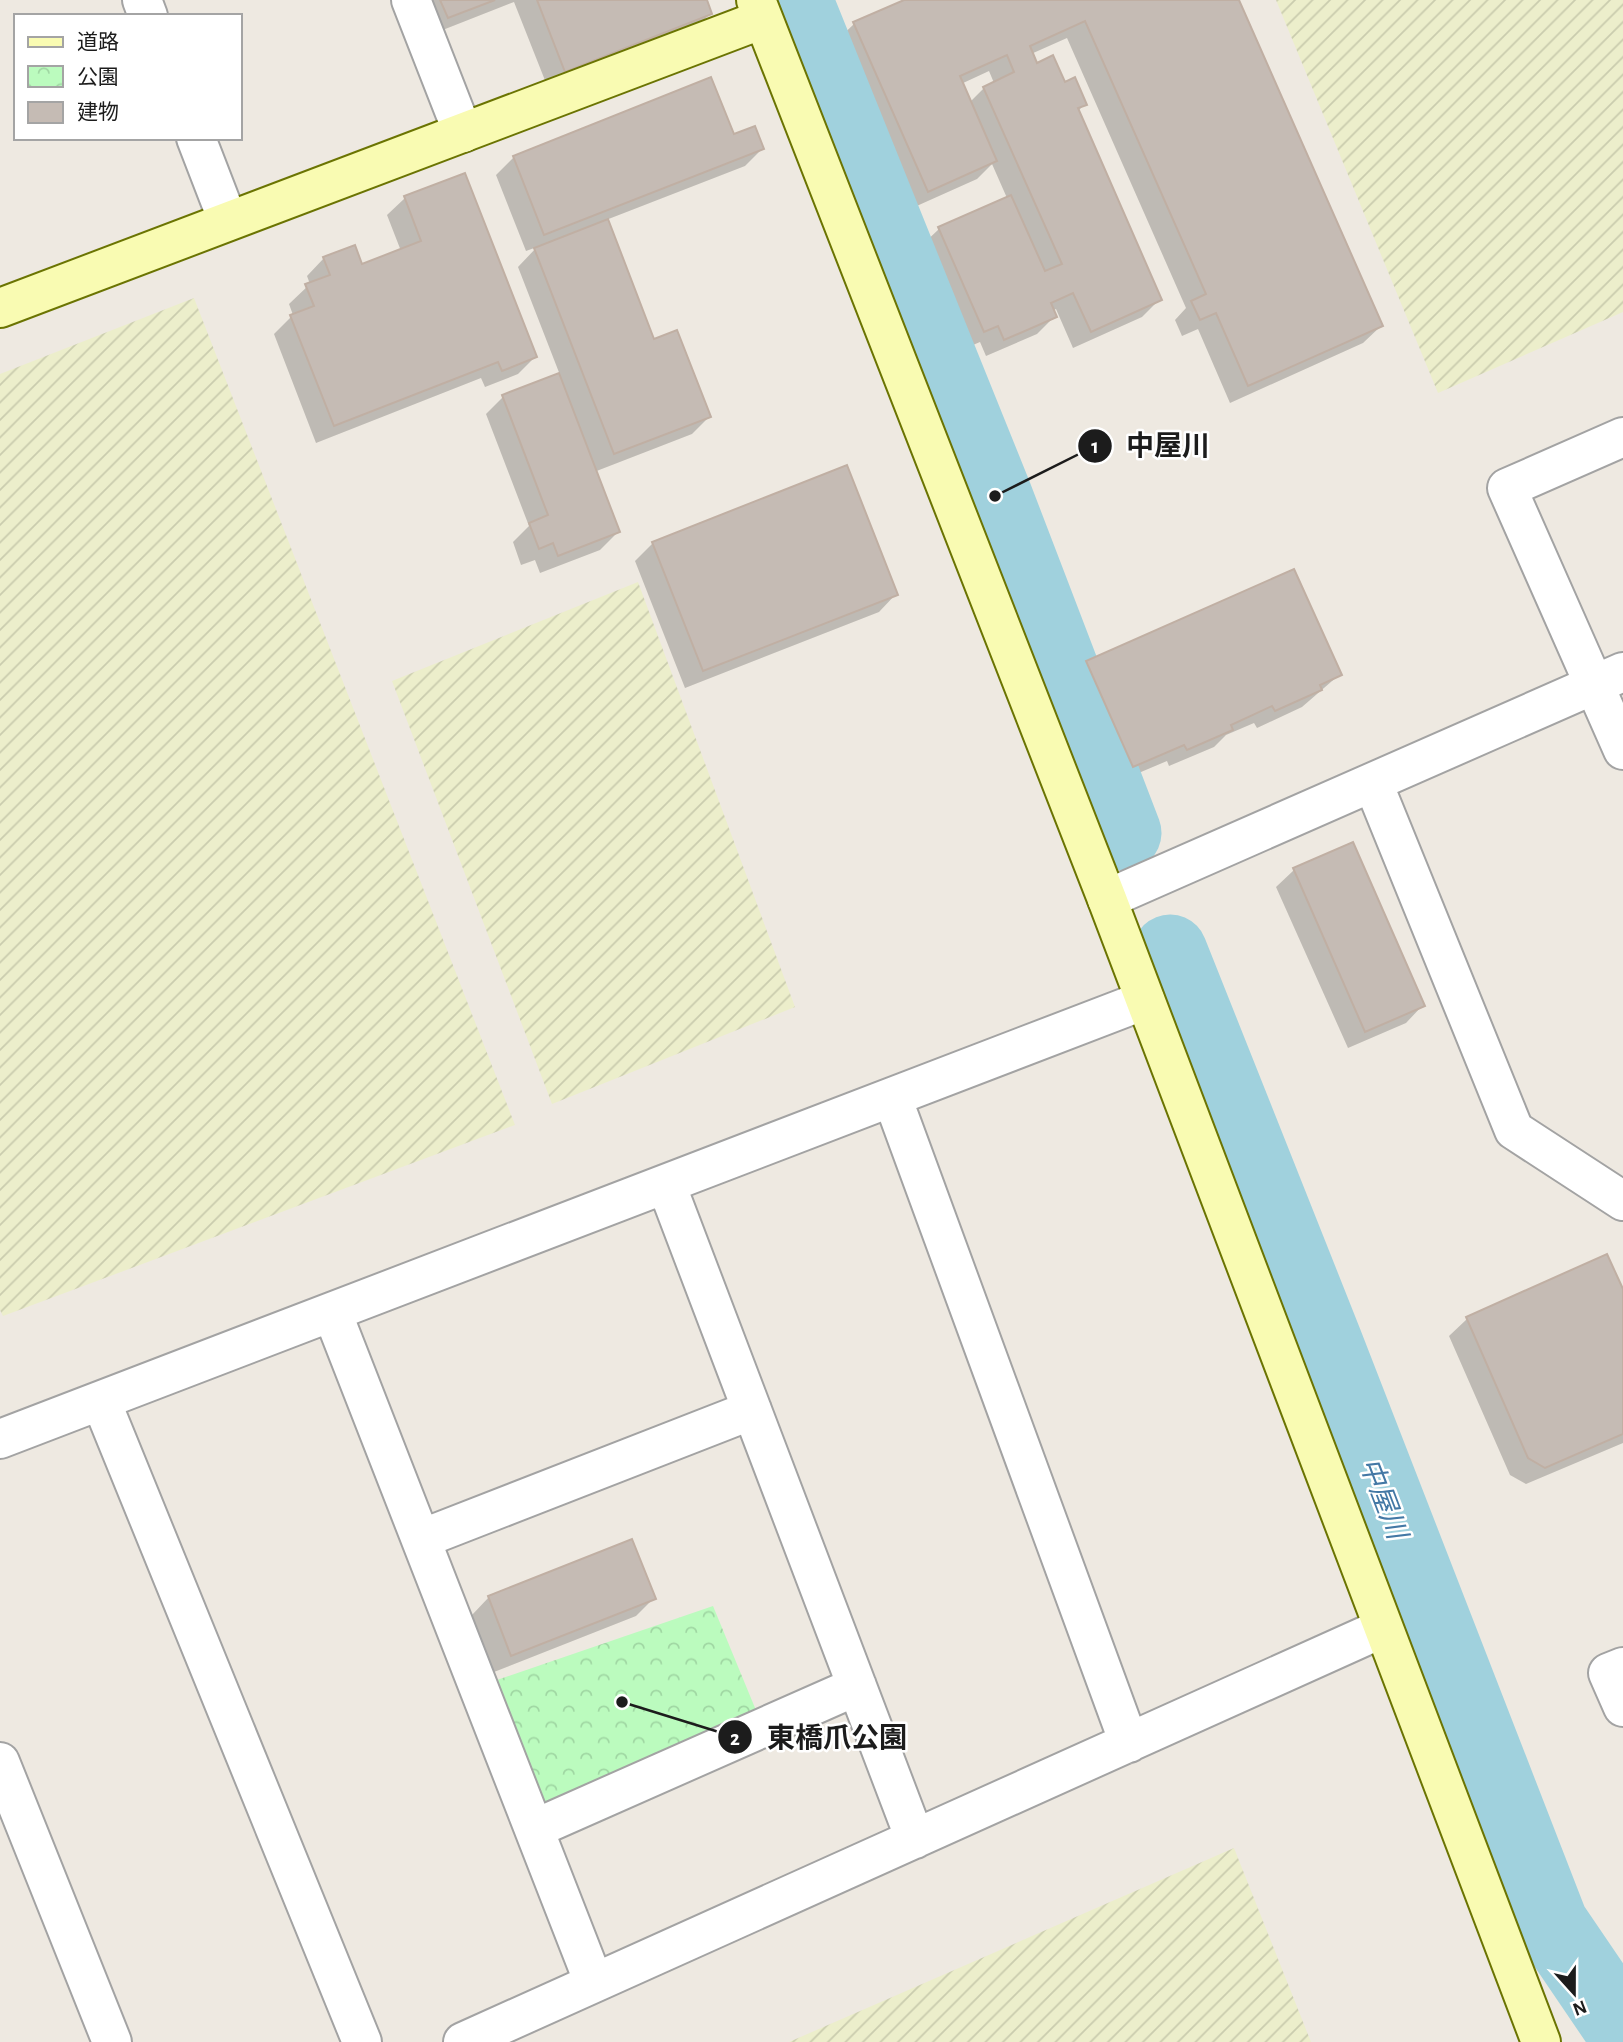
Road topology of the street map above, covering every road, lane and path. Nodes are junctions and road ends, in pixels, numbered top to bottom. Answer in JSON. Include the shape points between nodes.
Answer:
{"nodes":[{"id":1,"x":411,"y":0,"type":"edge"},
{"id":2,"x":759,"y":9,"type":"edge"},
{"id":3,"x":463,"y":133,"type":"junction"},
{"id":4,"x":197,"y":140,"type":"edge"},
{"id":5,"x":228,"y":221,"type":"junction"},
{"id":6,"x":0,"y":308,"type":"edge"},
{"id":7,"x":1623,"y":437,"type":"edge"},
{"id":8,"x":1609,"y":678,"type":"edge"},
{"id":9,"x":1623,"y":750,"type":"edge"},
{"id":10,"x":1373,"y":783,"type":"junction"},
{"id":11,"x":1107,"y":900,"type":"junction"},
{"id":12,"x":1145,"y":1000,"type":"junction"},
{"id":13,"x":892,"y":1097,"type":"junction"},
{"id":14,"x":666,"y":1184,"type":"junction"},
{"id":15,"x":1623,"y":1201,"type":"edge"},
{"id":16,"x":332,"y":1312,"type":"junction"},
{"id":17,"x":101,"y":1401,"type":"junction"},
{"id":18,"x":752,"y":1410,"type":"junction"},
{"id":19,"x":0,"y":1440,"type":"edge"},
{"id":20,"x":421,"y":1539,"type":"junction"},
{"id":21,"x":1383,"y":1628,"type":"junction"},
{"id":22,"x":1623,"y":1667,"type":"edge"},
{"id":23,"x":857,"y":1686,"type":"junction"},
{"id":24,"x":1623,"y":1707,"type":"edge"},
{"id":25,"x":1129,"y":1743,"type":"junction"},
{"id":26,"x":0,"y":1762,"type":"edge"},
{"id":27,"x":534,"y":1829,"type":"junction"},
{"id":28,"x":915,"y":1839,"type":"junction"},
{"id":29,"x":594,"y":1983,"type":"junction"},
{"id":30,"x":112,"y":2042,"type":"edge"},
{"id":31,"x":362,"y":2042,"type":"edge"},
{"id":32,"x":463,"y":2042,"type":"edge"},
{"id":33,"x":1541,"y":2042,"type":"edge"}],
"edges":[{"from":1,"to":3,"type":"street"},
{"from":2,"to":3,"type":"street"},
{"from":2,"to":11,"type":"street"},
{"from":3,"to":5,"type":"street"},
{"from":4,"to":5,"type":"street"},
{"from":5,"to":6,"type":"street"},
{"from":7,"to":8,"type":"street","via":[[1507,488]]},
{"from":8,"to":9,"type":"street"},
{"from":8,"to":10,"type":"street"},
{"from":10,"to":11,"type":"street"},
{"from":10,"to":15,"type":"street","via":[[1514,1130]]},
{"from":11,"to":12,"type":"street"},
{"from":12,"to":13,"type":"street"},
{"from":12,"to":21,"type":"street"},
{"from":13,"to":14,"type":"street"},
{"from":13,"to":25,"type":"street"},
{"from":14,"to":16,"type":"street"},
{"from":14,"to":18,"type":"street"},
{"from":16,"to":17,"type":"street"},
{"from":16,"to":20,"type":"street"},
{"from":17,"to":19,"type":"street"},
{"from":17,"to":31,"type":"street"},
{"from":18,"to":20,"type":"street"},
{"from":18,"to":23,"type":"street"},
{"from":20,"to":27,"type":"street"},
{"from":21,"to":25,"type":"street"},
{"from":21,"to":33,"type":"street"},
{"from":22,"to":24,"type":"street","via":[[1608,1673]]},
{"from":23,"to":27,"type":"street"},
{"from":23,"to":28,"type":"street"},
{"from":25,"to":28,"type":"street"},
{"from":26,"to":30,"type":"street"},
{"from":27,"to":29,"type":"street"},
{"from":28,"to":29,"type":"street"},
{"from":29,"to":32,"type":"street"}]}
